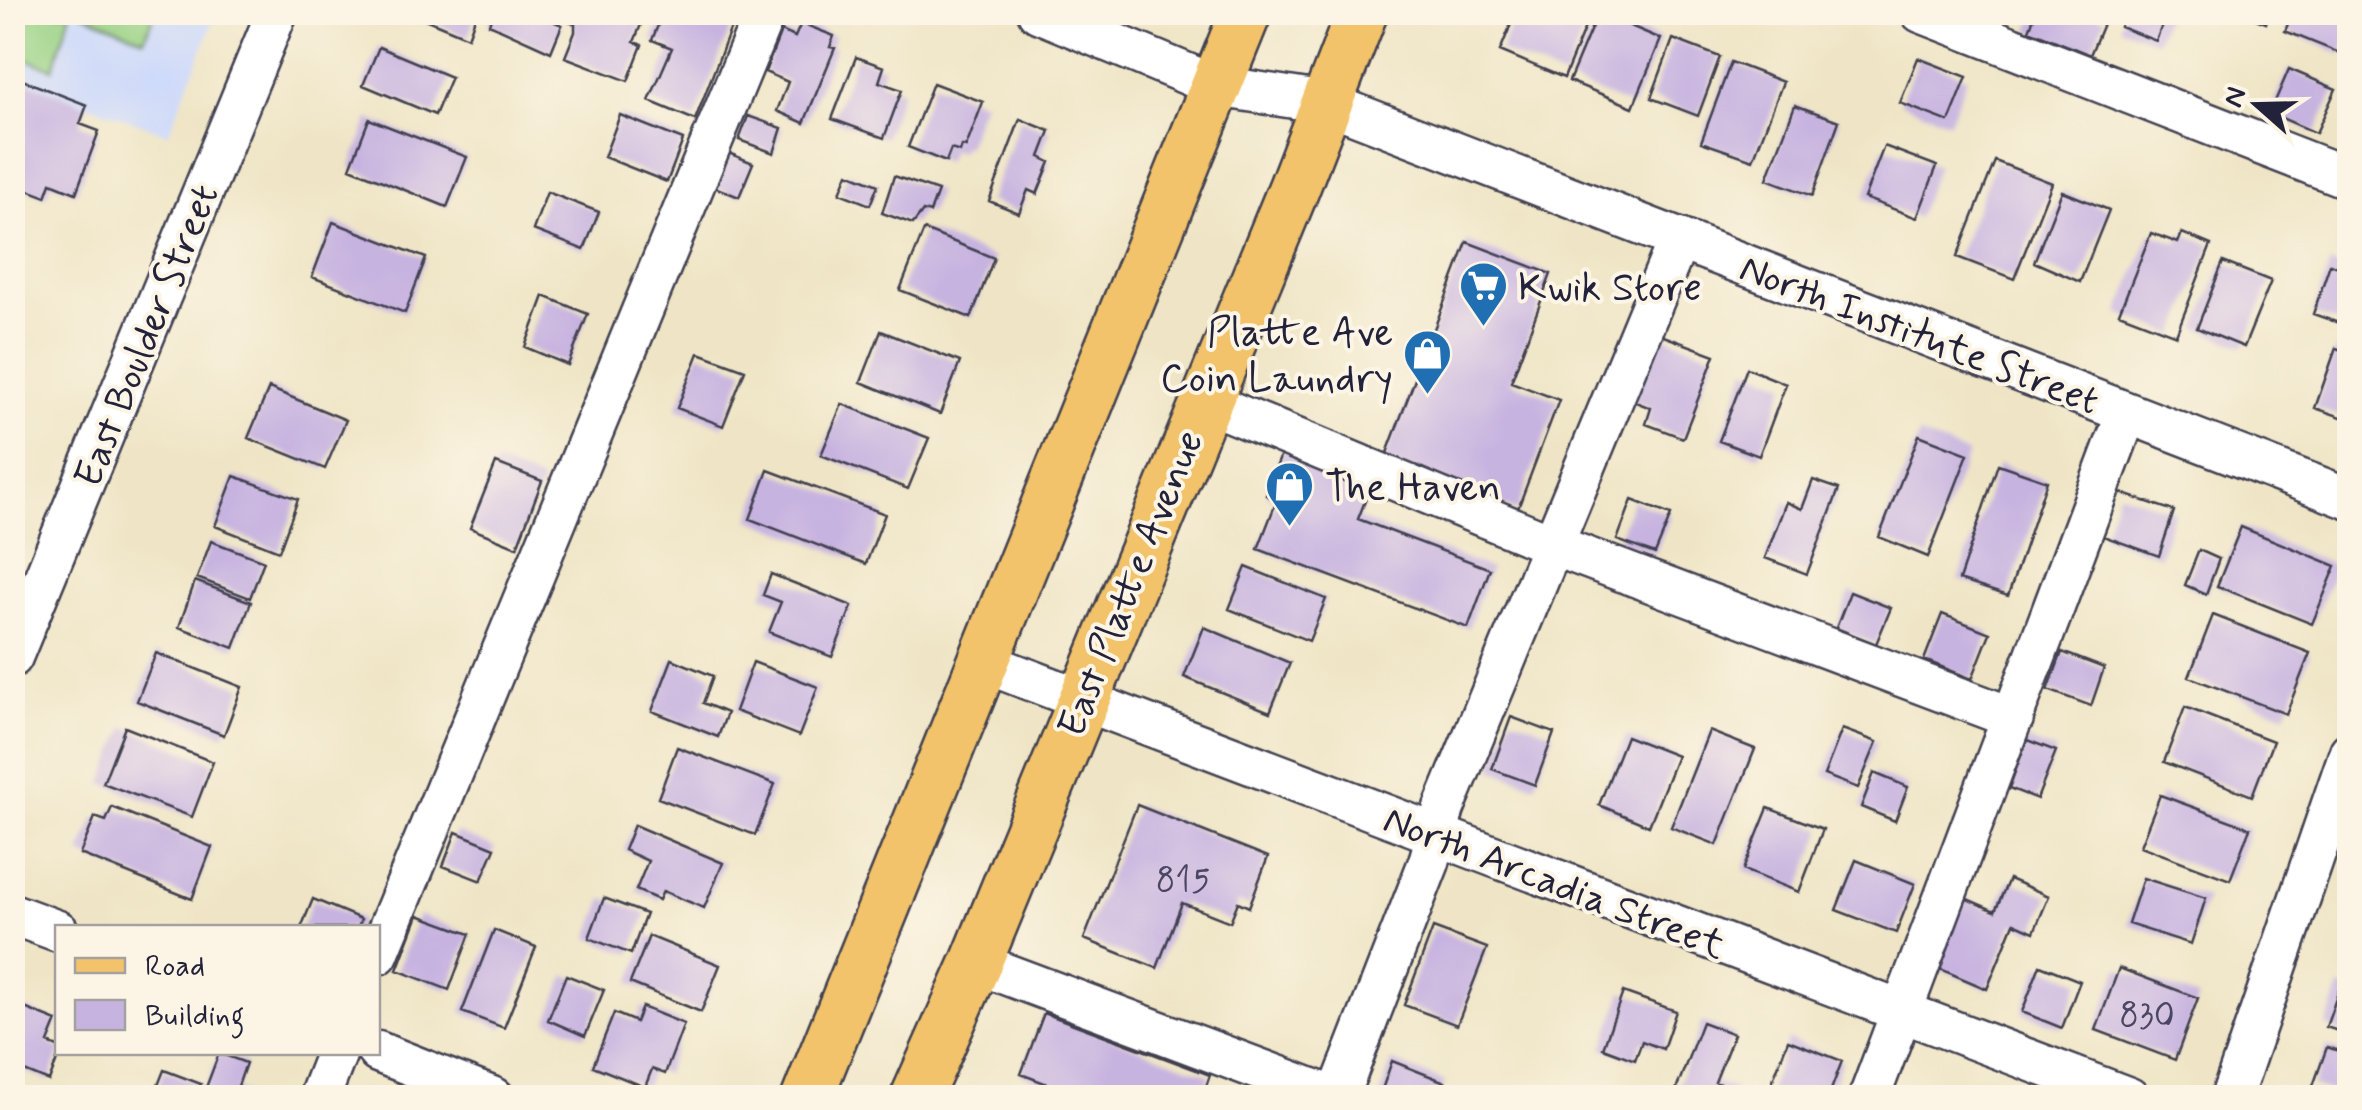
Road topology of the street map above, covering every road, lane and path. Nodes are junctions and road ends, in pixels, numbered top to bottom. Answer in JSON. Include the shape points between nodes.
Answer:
{"nodes":[{"id":1,"x":277,"y":12,"type":"edge"},
{"id":2,"x":765,"y":12,"type":"edge"},
{"id":3,"x":1038,"y":12,"type":"edge"},
{"id":4,"x":1246,"y":12,"type":"edge"},
{"id":5,"x":1362,"y":12,"type":"edge"},
{"id":6,"x":1921,"y":12,"type":"edge"},
{"id":7,"x":1216,"y":86,"type":"junction"},
{"id":8,"x":1327,"y":103,"type":"junction"},
{"id":9,"x":2350,"y":178,"type":"edge"},
{"id":10,"x":1679,"y":239,"type":"junction"},
{"id":11,"x":1204,"y":401,"type":"junction"},
{"id":12,"x":2127,"y":413,"type":"junction"},
{"id":13,"x":2350,"y":499,"type":"edge"},
{"id":14,"x":1552,"y":545,"type":"junction"},
{"id":15,"x":12,"y":657,"type":"edge"},
{"id":16,"x":983,"y":662,"type":"junction"},
{"id":17,"x":1081,"y":700,"type":"junction"},
{"id":18,"x":2013,"y":718,"type":"junction"},
{"id":19,"x":2350,"y":752,"type":"edge"},
{"id":20,"x":1436,"y":836,"type":"junction"},
{"id":21,"x":12,"y":914,"type":"edge"},
{"id":22,"x":55,"y":930,"type":"edge"},
{"id":23,"x":380,"y":949,"type":"edge"},
{"id":24,"x":976,"y":962,"type":"junction"},
{"id":25,"x":1903,"y":1013,"type":"junction"},
{"id":26,"x":380,"y":1053,"type":"edge"},
{"id":27,"x":336,"y":1055,"type":"edge"},
{"id":28,"x":319,"y":1098,"type":"edge"},
{"id":29,"x":494,"y":1098,"type":"edge"},
{"id":30,"x":807,"y":1098,"type":"edge"},
{"id":31,"x":916,"y":1098,"type":"edge"},
{"id":32,"x":1337,"y":1098,"type":"edge"},
{"id":33,"x":1869,"y":1098,"type":"edge"},
{"id":34,"x":2128,"y":1098,"type":"edge"},
{"id":35,"x":2231,"y":1098,"type":"edge"}],
"edges":[{"from":1,"to":15,"type":"street","name":"East Boulder Street"},
{"from":2,"to":23,"type":"street"},
{"from":3,"to":7,"type":"street","name":"North Institute Street"},
{"from":4,"to":7,"type":"main road"},
{"from":5,"to":8,"type":"main road","name":"East Platte Avenue"},
{"from":6,"to":9,"type":"street"},
{"from":7,"to":8,"type":"street","name":"North Institute Street"},
{"from":7,"to":16,"type":"main road"},
{"from":8,"to":10,"type":"street","name":"North Institute Street"},
{"from":8,"to":11,"type":"main road","name":"East Platte Avenue"},
{"from":10,"to":12,"type":"street","name":"North Institute Street"},
{"from":10,"to":14,"type":"street"},
{"from":11,"to":14,"type":"street"},
{"from":11,"to":17,"type":"main road","name":"East Platte Avenue"},
{"from":12,"to":13,"type":"street","name":"North Institute Street"},
{"from":12,"to":18,"type":"street"},
{"from":14,"to":18,"type":"street"},
{"from":14,"to":20,"type":"street"},
{"from":16,"to":17,"type":"street","name":"North Arcadia Street"},
{"from":16,"to":30,"type":"main road"},
{"from":17,"to":20,"type":"street","name":"North Arcadia Street"},
{"from":17,"to":24,"type":"main road","name":"East Platte Avenue"},
{"from":18,"to":25,"type":"street"},
{"from":19,"to":35,"type":"street"},
{"from":20,"to":25,"type":"street","name":"North Arcadia Street"},
{"from":20,"to":32,"type":"street"},
{"from":21,"to":22,"type":"street"},
{"from":24,"to":31,"type":"main road","name":"East Platte Avenue"},
{"from":24,"to":32,"type":"street"},
{"from":25,"to":33,"type":"street"},
{"from":25,"to":34,"type":"street","name":"North Arcadia Street"},
{"from":26,"to":29,"type":"street"},
{"from":27,"to":28,"type":"street"}]}
